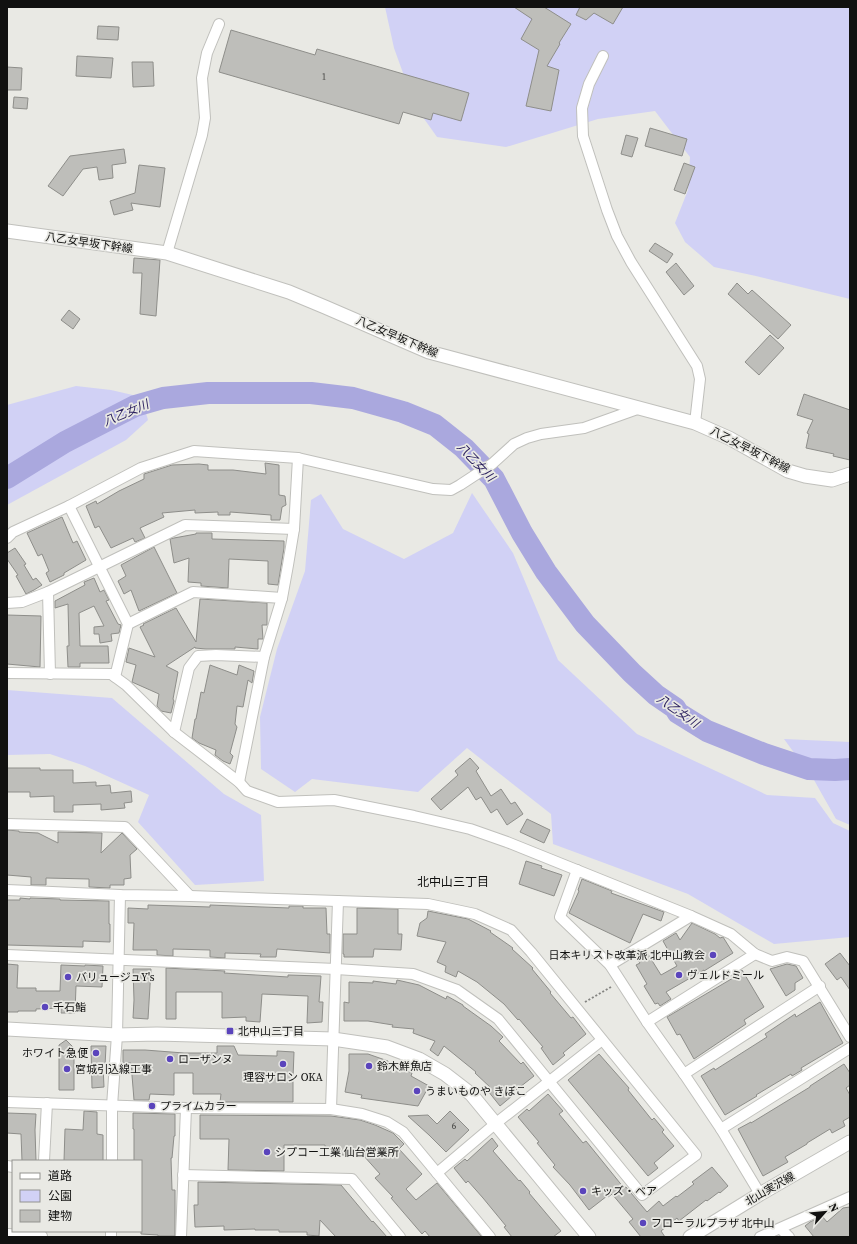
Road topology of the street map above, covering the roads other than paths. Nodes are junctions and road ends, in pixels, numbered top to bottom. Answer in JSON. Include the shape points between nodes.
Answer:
{"nodes":[{"id":1,"x":219,"y":24,"type":"dead end"},
{"id":2,"x":603,"y":56,"type":"dead end"},
{"id":3,"x":7,"y":231,"type":"edge"},
{"id":4,"x":167,"y":253,"type":"junction"},
{"id":5,"x":640,"y":408,"type":"junction"},
{"id":6,"x":695,"y":423,"type":"junction"},
{"id":7,"x":298,"y":458,"type":"junction"},
{"id":8,"x":850,"y":474,"type":"edge"},
{"id":9,"x":69,"y":506,"type":"junction"},
{"id":10,"x":294,"y":529,"type":"junction"},
{"id":11,"x":7,"y":538,"type":"edge"},
{"id":12,"x":99,"y":566,"type":"junction"},
{"id":13,"x":48,"y":592,"type":"junction"},
{"id":14,"x":282,"y":598,"type":"junction"},
{"id":15,"x":7,"y":603,"type":"edge"},
{"id":16,"x":128,"y":624,"type":"junction"},
{"id":17,"x":264,"y":657,"type":"junction"},
{"id":18,"x":7,"y":673,"type":"edge"},
{"id":19,"x":50,"y":674,"type":"junction"},
{"id":20,"x":115,"y":677,"type":"junction"},
{"id":21,"x":174,"y":732,"type":"junction"},
{"id":22,"x":239,"y":782,"type":"junction"},
{"id":23,"x":7,"y":824,"type":"edge"},
{"id":24,"x":577,"y":870,"type":"junction"},
{"id":25,"x":7,"y":890,"type":"edge"},
{"id":26,"x":120,"y":895,"type":"junction"},
{"id":27,"x":190,"y":896,"type":"junction"},
{"id":28,"x":338,"y":901,"type":"junction"},
{"id":29,"x":691,"y":916,"type":"junction"},
{"id":30,"x":756,"y":954,"type":"junction"},
{"id":31,"x":7,"y":955,"type":"edge"},
{"id":32,"x":118,"y":960,"type":"junction"},
{"id":33,"x":610,"y":964,"type":"junction"},
{"id":34,"x":336,"y":969,"type":"junction"},
{"id":35,"x":820,"y":986,"type":"junction"},
{"id":36,"x":647,"y":1022,"type":"junction"},
{"id":37,"x":7,"y":1029,"type":"edge"},
{"id":38,"x":117,"y":1035,"type":"junction"},
{"id":39,"x":850,"y":1037,"type":"edge"},
{"id":40,"x":333,"y":1039,"type":"junction"},
{"id":41,"x":602,"y":1040,"type":"junction"},
{"id":42,"x":850,"y":1048,"type":"edge"},
{"id":43,"x":684,"y":1074,"type":"junction"},
{"id":44,"x":549,"y":1081,"type":"junction"},
{"id":45,"x":7,"y":1102,"type":"edge"},
{"id":46,"x":47,"y":1103,"type":"junction"},
{"id":47,"x":112,"y":1106,"type":"junction"},
{"id":48,"x":186,"y":1108,"type":"junction"},
{"id":49,"x":331,"y":1109,"type":"junction"},
{"id":50,"x":495,"y":1124,"type":"junction"},
{"id":51,"x":721,"y":1130,"type":"junction"},
{"id":52,"x":850,"y":1142,"type":"edge"},
{"id":53,"x":44,"y":1160,"type":"edge"},
{"id":54,"x":112,"y":1160,"type":"edge"},
{"id":55,"x":437,"y":1173,"type":"junction"},
{"id":56,"x":183,"y":1174,"type":"junction"},
{"id":57,"x":760,"y":1194,"type":"junction"},
{"id":58,"x":850,"y":1197,"type":"edge"},
{"id":59,"x":781,"y":1228,"type":"junction"},
{"id":60,"x":7,"y":1234,"type":"edge"},
{"id":61,"x":42,"y":1235,"type":"edge"},
{"id":62,"x":181,"y":1237,"type":"edge"},
{"id":63,"x":400,"y":1237,"type":"edge"},
{"id":64,"x":490,"y":1237,"type":"edge"},
{"id":65,"x":589,"y":1237,"type":"edge"},
{"id":66,"x":690,"y":1237,"type":"edge"},
{"id":67,"x":760,"y":1237,"type":"edge"},
{"id":68,"x":788,"y":1237,"type":"edge"}],
"edges":[{"from":1,"to":4,"type":"street","via":[[207,53],[202,78],[205,118],[202,135]]},
{"from":2,"to":6,"type":"street","via":[[589,84],[582,108],[583,136],[618,236],[631,262],[697,366],[700,379]]},
{"from":3,"to":4,"type":"street","name":"八乙女早坂下幹線"},
{"from":4,"to":5,"type":"street","name":"八乙女早坂下幹線","via":[[289,292],[429,352]]},
{"from":5,"to":6,"type":"street","name":"八乙女早坂下幹線"},
{"from":5,"to":7,"type":"street","via":[[584,428],[527,438],[514,444],[492,464],[451,490],[433,489]]},
{"from":6,"to":8,"type":"street","name":"八乙女早坂下幹線","via":[[729,438],[788,471],[832,480]]},
{"from":7,"to":9,"type":"street","via":[[194,451],[141,468]]},
{"from":7,"to":10,"type":"street"},
{"from":9,"to":11,"type":"street","via":[[13,532]]},
{"from":9,"to":12,"type":"street"},
{"from":10,"to":12,"type":"street","via":[[185,525]]},
{"from":10,"to":14,"type":"street"},
{"from":12,"to":13,"type":"street"},
{"from":12,"to":16,"type":"street"},
{"from":13,"to":15,"type":"street","via":[[22,602]]},
{"from":13,"to":19,"type":"street"},
{"from":14,"to":16,"type":"street","via":[[194,592]]},
{"from":14,"to":17,"type":"street"},
{"from":16,"to":20,"type":"street"},
{"from":17,"to":21,"type":"street","via":[[198,656],[189,668]]},
{"from":17,"to":22,"type":"street"},
{"from":18,"to":19,"type":"street"},
{"from":19,"to":20,"type":"street","via":[[111,674]]},
{"from":20,"to":21,"type":"street"},
{"from":21,"to":22,"type":"street"},
{"from":22,"to":24,"type":"street","via":[[247,791],[278,802],[334,800],[470,830]]},
{"from":23,"to":27,"type":"street","via":[[125,827]]},
{"from":24,"to":29,"type":"street"},
{"from":24,"to":33,"type":"street","via":[[560,917]]},
{"from":25,"to":26,"type":"street"},
{"from":26,"to":27,"type":"street"},
{"from":26,"to":32,"type":"street"},
{"from":27,"to":28,"type":"street"},
{"from":28,"to":34,"type":"street"},
{"from":28,"to":41,"type":"street","via":[[428,904],[475,914],[511,930]]},
{"from":29,"to":30,"type":"street","via":[[731,934]]},
{"from":29,"to":33,"type":"street"},
{"from":30,"to":35,"type":"street","via":[[772,961],[787,957],[803,961]]},
{"from":30,"to":36,"type":"street"},
{"from":31,"to":32,"type":"street"},
{"from":32,"to":34,"type":"street"},
{"from":32,"to":38,"type":"street"},
{"from":33,"to":36,"type":"street"},
{"from":34,"to":40,"type":"street"},
{"from":34,"to":44,"type":"street","via":[[413,974],[457,990],[498,1019]]},
{"from":35,"to":39,"type":"street"},
{"from":35,"to":43,"type":"street"},
{"from":36,"to":43,"type":"street"},
{"from":37,"to":38,"type":"street"},
{"from":38,"to":40,"type":"street"},
{"from":38,"to":47,"type":"street"},
{"from":40,"to":49,"type":"street"},
{"from":40,"to":50,"type":"street","via":[[387,1047],[419,1059],[445,1074],[471,1094]]},
{"from":41,"to":44,"type":"street"},
{"from":41,"to":44,"type":"street","via":[[696,1155],[642,1195]]},
{"from":42,"to":51,"type":"street"},
{"from":43,"to":51,"type":"street"},
{"from":44,"to":50,"type":"street"},
{"from":45,"to":46,"type":"street"},
{"from":46,"to":47,"type":"street"},
{"from":46,"to":53,"type":"street"},
{"from":47,"to":48,"type":"street"},
{"from":47,"to":54,"type":"street"},
{"from":48,"to":49,"type":"street"},
{"from":48,"to":56,"type":"street"},
{"from":49,"to":55,"type":"street","via":[[362,1114],[387,1122],[403,1132]]},
{"from":50,"to":55,"type":"street"},
{"from":50,"to":65,"type":"street"},
{"from":51,"to":57,"type":"street"},
{"from":52,"to":57,"type":"street","name":"北山実沢線"},
{"from":55,"to":64,"type":"street"},
{"from":56,"to":62,"type":"street"},
{"from":56,"to":63,"type":"street","via":[[352,1179]]},
{"from":57,"to":66,"type":"street","name":"北山実沢線"},
{"from":58,"to":59,"type":"street"},
{"from":59,"to":67,"type":"street"},
{"from":59,"to":68,"type":"street"},
{"from":60,"to":61,"type":"street"}]}
